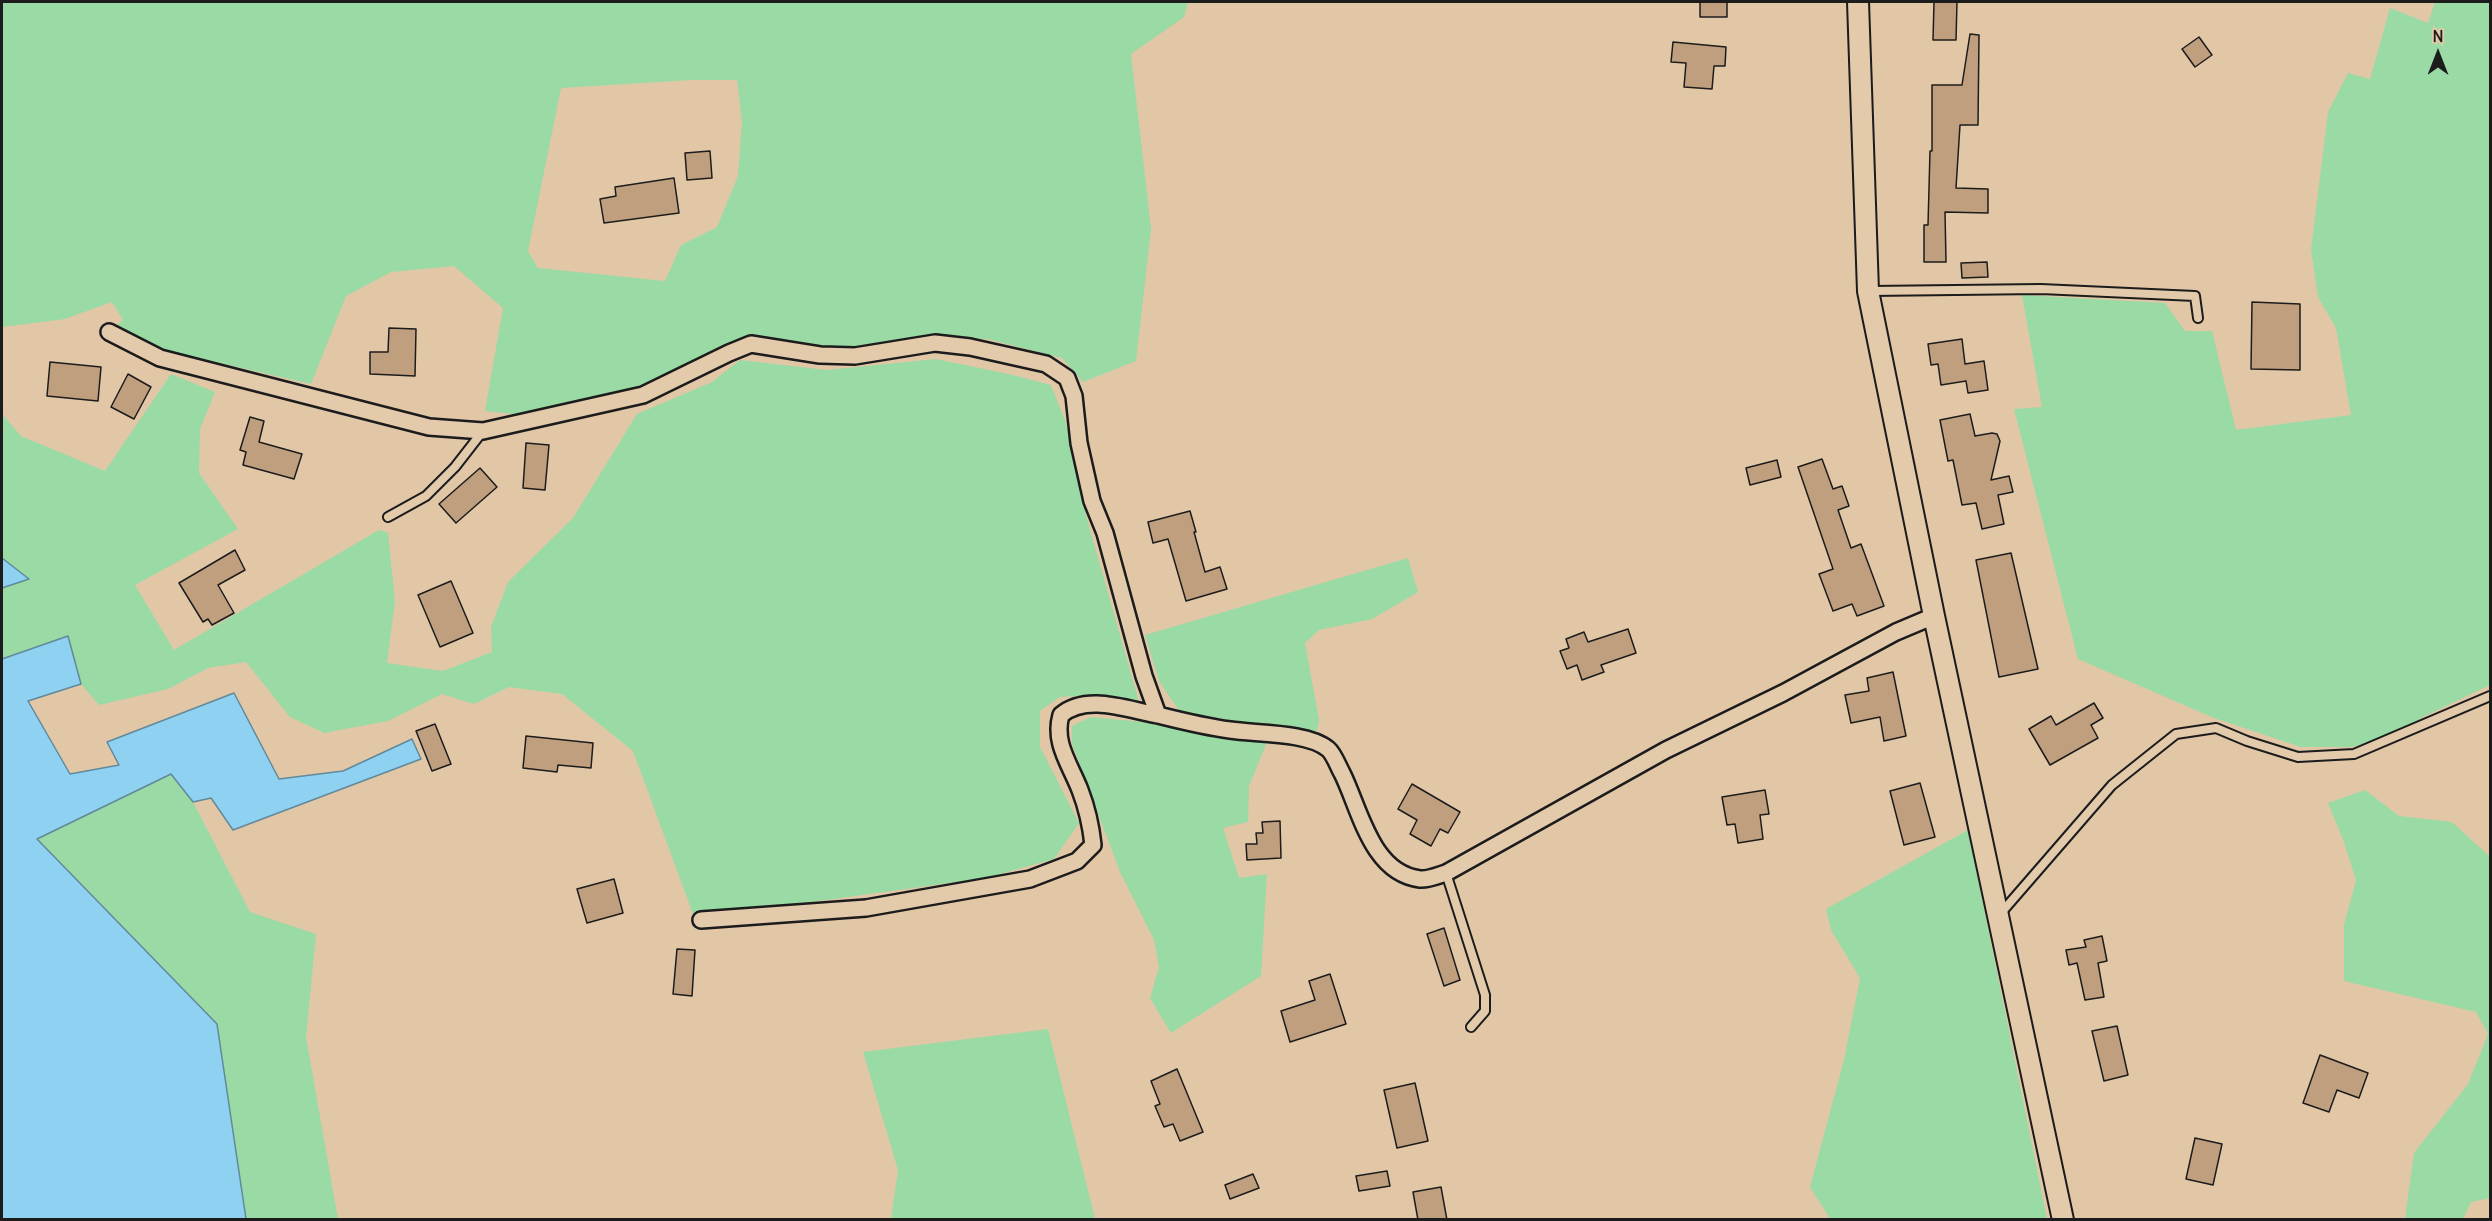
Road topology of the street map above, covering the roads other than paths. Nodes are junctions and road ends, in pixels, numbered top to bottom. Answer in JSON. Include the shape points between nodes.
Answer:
{"nodes":[{"id":1,"x":1858,"y":2,"type":"edge"},
{"id":2,"x":1868,"y":291,"type":"junction"},
{"id":3,"x":2198,"y":318,"type":"dead end"},
{"id":4,"x":109,"y":332,"type":"dead end"},
{"id":5,"x":483,"y":431,"type":"junction"},
{"id":6,"x":388,"y":517,"type":"dead end"},
{"id":7,"x":1935,"y":616,"type":"junction"},
{"id":8,"x":2490,"y":696,"type":"edge"},
{"id":9,"x":1158,"y":715,"type":"junction"},
{"id":10,"x":1446,"y":873,"type":"junction"},
{"id":11,"x":1999,"y":916,"type":"junction"},
{"id":12,"x":701,"y":920,"type":"dead end"},
{"id":13,"x":1471,"y":1027,"type":"dead end"},
{"id":14,"x":2063,"y":1220,"type":"edge"}],
"edges":[{"from":1,"to":2,"type":"street"},
{"from":2,"to":3,"type":"lane","via":[[2041,289],[2195,296]]},
{"from":2,"to":7,"type":"street"},
{"from":4,"to":5,"type":"street","via":[[160,358],[429,427]]},
{"from":5,"to":6,"type":"lane","via":[[426,496]]},
{"from":5,"to":9,"type":"street","via":[[643,395],[751,344],[820,355],[855,356],[935,343],[1046,364],[1066,378],[1074,396],[1079,443],[1092,501]]},
{"from":7,"to":10,"type":"street","via":[[1896,632],[1666,750]]},
{"from":7,"to":11,"type":"street"},
{"from":8,"to":11,"type":"lane","via":[[2354,754],[2298,757],[2216,728],[2176,734],[2112,785]]},
{"from":9,"to":10,"type":"street","via":[[1229,730],[1288,735],[1330,750],[1374,847],[1388,864],[1421,879]]},
{"from":9,"to":12,"type":"street","via":[[1097,704],[1081,704],[1060,715],[1058,737],[1080,790],[1093,845],[1077,861],[1030,879],[866,908]]},
{"from":10,"to":13,"type":"lane","via":[[1485,995],[1485,1011]]},
{"from":11,"to":14,"type":"street"}]}
